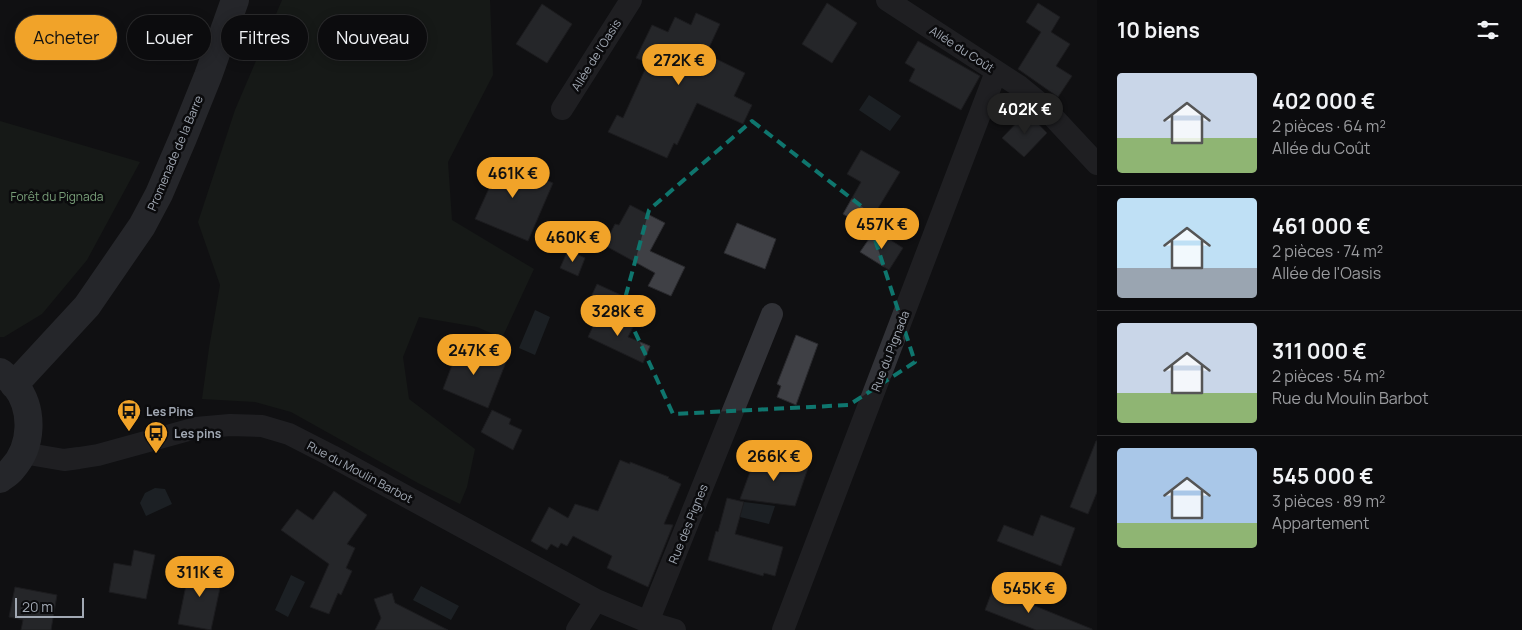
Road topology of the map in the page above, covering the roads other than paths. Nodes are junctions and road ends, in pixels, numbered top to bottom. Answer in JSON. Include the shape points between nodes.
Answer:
{"nodes":[{"id":1,"x":235,"y":0,"type":"edge"},
{"id":2,"x":631,"y":0,"type":"edge"},
{"id":3,"x":887,"y":0,"type":"edge"},
{"id":4,"x":996,"y":72,"type":"junction"},
{"id":5,"x":562,"y":109,"type":"dead end"},
{"id":6,"x":1097,"y":164,"type":"edge"},
{"id":7,"x":772,"y":314,"type":"dead end"},
{"id":8,"x":7,"y":378,"type":"edge"},
{"id":9,"x":23,"y":453,"type":"junction"},
{"id":10,"x":0,"y":479,"type":"edge"},
{"id":11,"x":596,"y":600,"type":"junction"},
{"id":12,"x":648,"y":622,"type":"junction"},
{"id":13,"x":577,"y":630,"type":"edge"},
{"id":14,"x":675,"y":630,"type":"edge"},
{"id":15,"x":784,"y":630,"type":"edge"}],
"edges":[{"from":1,"to":8,"type":"main road","name":"Promenade de la Barre","via":[[183,138],[142,226],[87,306]]},
{"from":2,"to":5,"type":"street","name":"Allée de l'Oasis"},
{"from":3,"to":4,"type":"street","name":"Allée du Coût"},
{"from":4,"to":6,"type":"street","name":"Allée du Coût","via":[[1041,104]]},
{"from":4,"to":15,"type":"street","name":"Rue du Pignada"},
{"from":7,"to":12,"type":"street","name":"Rue des Pignes"},
{"from":8,"to":9,"type":"main road","via":[[24,400],[29,418]]},
{"from":9,"to":10,"type":"main road"},
{"from":9,"to":11,"type":"street","name":"Rue du Moulin Barbot","via":[[64,460],[98,455],[196,428],[262,426],[289,434],[332,456]]},
{"from":11,"to":12,"type":"street","name":"Rue du Moulin Barbot"},
{"from":11,"to":13,"type":"street"},
{"from":12,"to":14,"type":"street","name":"Rue du Moulin Barbot"}]}
